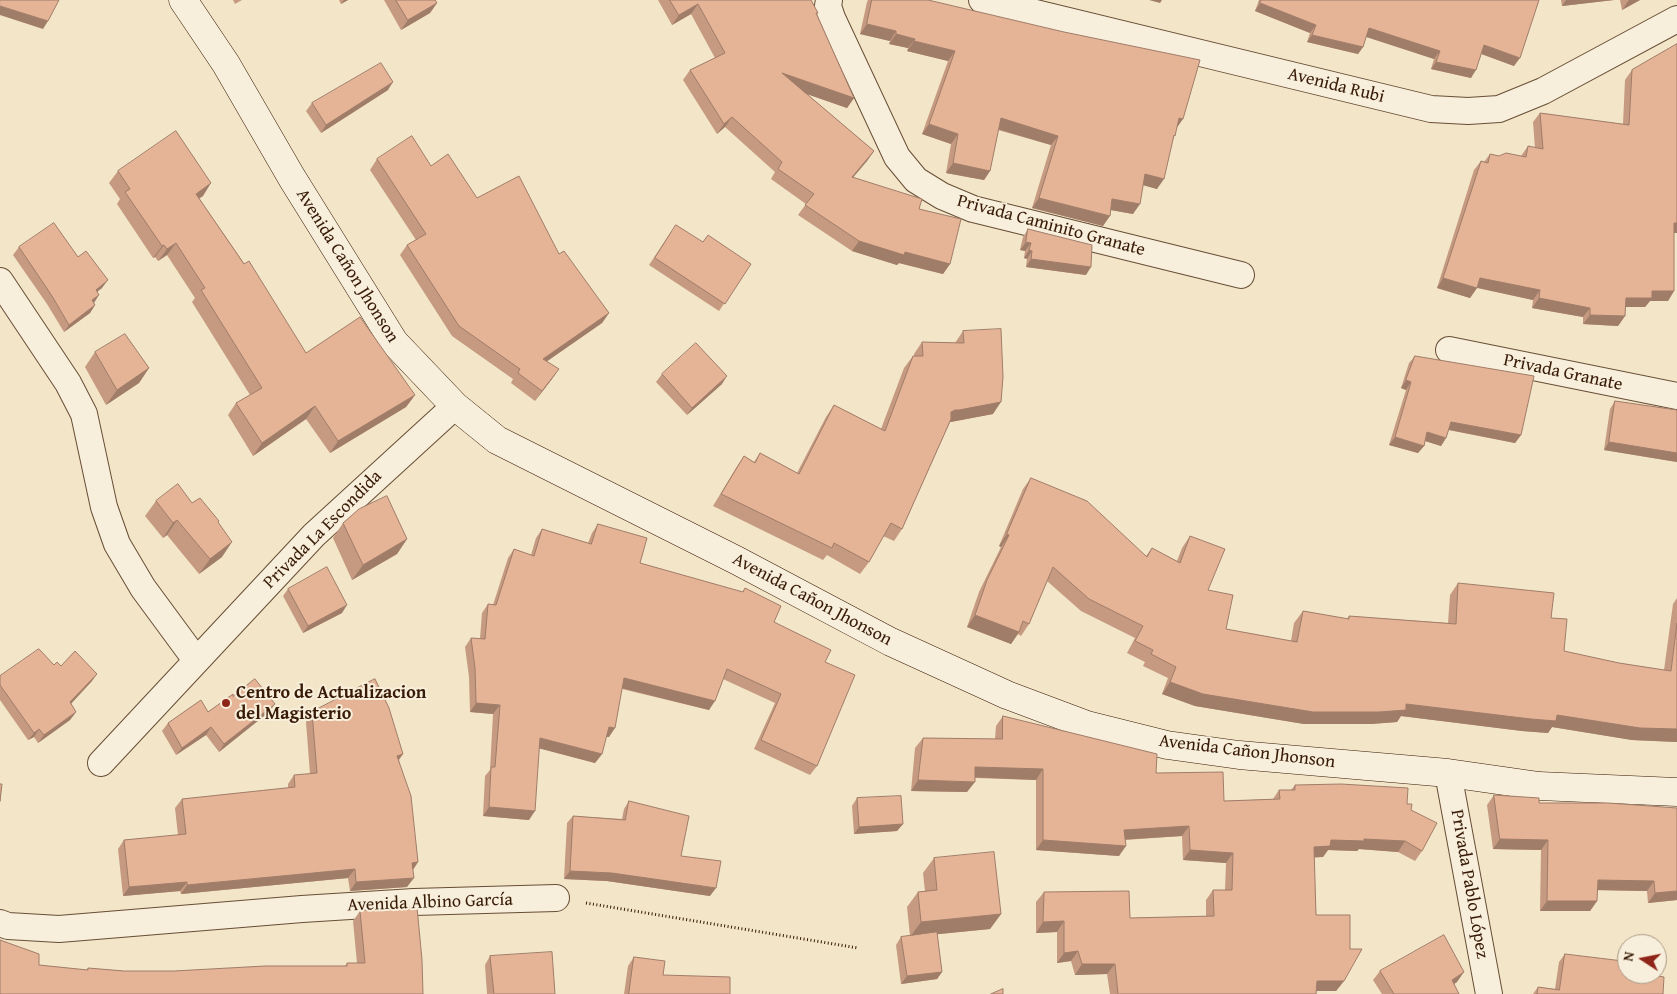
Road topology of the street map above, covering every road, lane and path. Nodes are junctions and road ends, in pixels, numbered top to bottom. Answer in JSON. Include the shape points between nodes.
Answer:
{"nodes":[{"id":1,"x":183,"y":0,"type":"edge"},
{"id":2,"x":829,"y":0,"type":"edge"},
{"id":3,"x":982,"y":0,"type":"edge"},
{"id":4,"x":1677,"y":19,"type":"edge"},
{"id":5,"x":1241,"y":275,"type":"dead end"},
{"id":6,"x":0,"y":282,"type":"edge"},
{"id":7,"x":1449,"y":350,"type":"dead end"},
{"id":8,"x":1677,"y":396,"type":"edge"},
{"id":9,"x":455,"y":406,"type":"junction"},
{"id":10,"x":196,"y":660,"type":"junction"},
{"id":11,"x":101,"y":763,"type":"dead end"},
{"id":12,"x":1448,"y":773,"type":"junction"},
{"id":13,"x":1677,"y":792,"type":"edge"},
{"id":14,"x":556,"y":898,"type":"joint"},
{"id":15,"x":0,"y":923,"type":"edge"},
{"id":16,"x":858,"y":948,"type":"dead end"},
{"id":17,"x":1489,"y":994,"type":"edge"}],
"edges":[{"from":1,"to":9,"type":"main road","name":"Avenida Cañon Jhonson","via":[[226,64],[394,342]]},
{"from":2,"to":5,"type":"street","name":"Privada Caminito Granate","via":[[832,18],[897,157],[916,180],[973,209]]},
{"from":3,"to":4,"type":"street","name":"Avenida Rubi","via":[[1431,108],[1468,111],[1499,109],[1544,91]]},
{"from":6,"to":10,"type":"street","via":[[68,383],[84,414],[104,507],[117,544],[143,588]]},
{"from":7,"to":8,"type":"street","name":"Privada Granate"},
{"from":9,"to":10,"type":"street","name":"Privada La Escondida","via":[[314,535]]},
{"from":9,"to":12,"type":"main road","name":"Avenida Cañon Jhonson","via":[[497,440],[892,642],[1007,694],[1086,725],[1167,745],[1239,755]]},
{"from":10,"to":11,"type":"street","name":"Privada La Escondida"},
{"from":12,"to":13,"type":"main road","name":"Avenida Cañon Jhonson","via":[[1539,786]]},
{"from":12,"to":17,"type":"street","name":"Privada Pablo López"},
{"from":14,"to":15,"type":"street","name":"Avenida Albino García","via":[[396,903],[58,929]]},
{"from":14,"to":16,"type":"path"}]}
